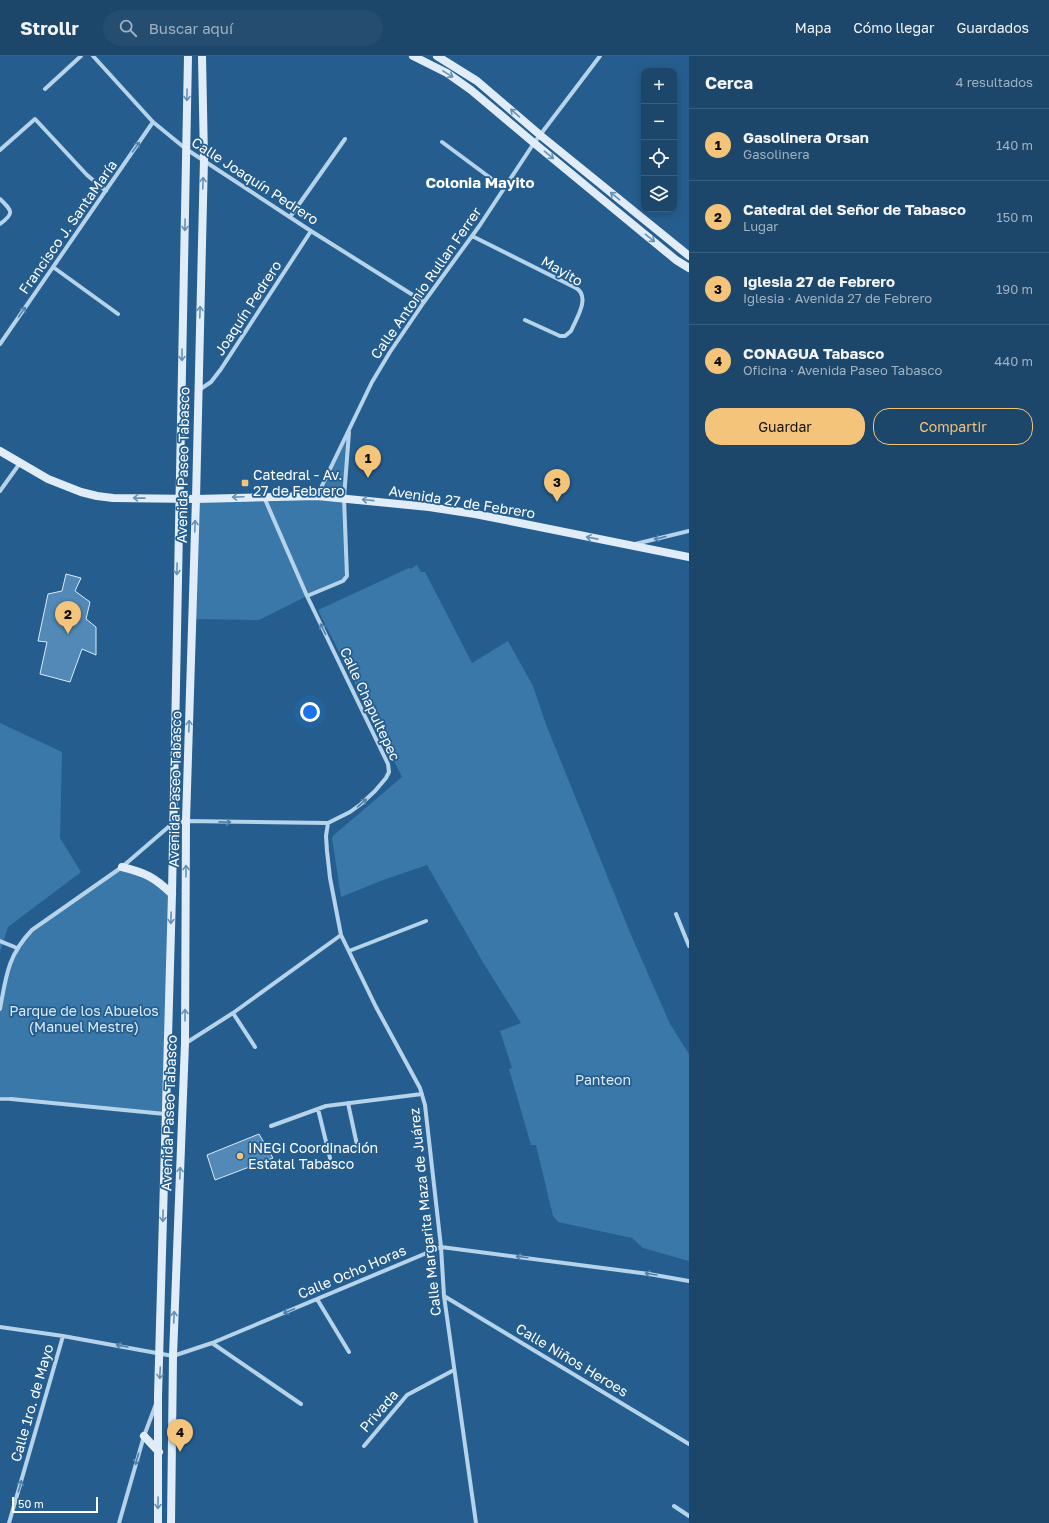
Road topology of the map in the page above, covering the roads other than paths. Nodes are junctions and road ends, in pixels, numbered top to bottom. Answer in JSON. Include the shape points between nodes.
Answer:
{"nodes":[{"id":1,"x":81,"y":56,"type":"edge"},
{"id":2,"x":93,"y":56,"type":"edge"},
{"id":3,"x":188,"y":56,"type":"edge"},
{"id":4,"x":202,"y":56,"type":"edge"},
{"id":5,"x":413,"y":56,"type":"edge"},
{"id":6,"x":437,"y":56,"type":"edge"},
{"id":7,"x":600,"y":56,"type":"edge"},
{"id":8,"x":45,"y":89,"type":"dead end"},
{"id":9,"x":154,"y":122,"type":"junction"},
{"id":10,"x":540,"y":135,"type":"junction"},
{"id":11,"x":345,"y":139,"type":"dead end"},
{"id":12,"x":442,"y":142,"type":"dead end"},
{"id":13,"x":534,"y":143,"type":"junction"},
{"id":14,"x":186,"y":149,"type":"junction"},
{"id":15,"x":0,"y":150,"type":"edge"},
{"id":16,"x":204,"y":159,"type":"junction"},
{"id":17,"x":504,"y":188,"type":"junction"},
{"id":18,"x":106,"y":191,"type":"junction"},
{"id":19,"x":0,"y":199,"type":"edge"},
{"id":20,"x":290,"y":217,"type":"junction"},
{"id":21,"x":0,"y":224,"type":"edge"},
{"id":22,"x":311,"y":231,"type":"junction"},
{"id":23,"x":472,"y":236,"type":"junction"},
{"id":24,"x":689,"y":256,"type":"edge"},
{"id":25,"x":54,"y":267,"type":"junction"},
{"id":26,"x":689,"y":268,"type":"edge"},
{"id":27,"x":424,"y":302,"type":"junction"},
{"id":28,"x":118,"y":314,"type":"dead end"},
{"id":29,"x":525,"y":320,"type":"dead end"},
{"id":30,"x":0,"y":344,"type":"edge"},
{"id":31,"x":198,"y":391,"type":"junction"},
{"id":32,"x":349,"y":432,"type":"junction"},
{"id":33,"x":0,"y":451,"type":"edge"},
{"id":34,"x":20,"y":463,"type":"junction"},
{"id":35,"x":0,"y":491,"type":"edge"},
{"id":36,"x":264,"y":496,"type":"junction"},
{"id":37,"x":317,"y":496,"type":"junction"},
{"id":38,"x":344,"y":498,"type":"junction"},
{"id":39,"x":178,"y":499,"type":"junction"},
{"id":40,"x":196,"y":499,"type":"junction"},
{"id":41,"x":689,"y":531,"type":"edge"},
{"id":42,"x":631,"y":545,"type":"junction"},
{"id":43,"x":689,"y":557,"type":"edge"},
{"id":44,"x":307,"y":596,"type":"junction"},
{"id":45,"x":186,"y":821,"type":"junction"},
{"id":46,"x":173,"y":823,"type":"junction"},
{"id":47,"x":328,"y":823,"type":"junction"},
{"id":48,"x":122,"y":866,"type":"junction"},
{"id":49,"x":172,"y":894,"type":"junction"},
{"id":50,"x":676,"y":914,"type":"dead end"},
{"id":51,"x":426,"y":921,"type":"dead end"},
{"id":52,"x":341,"y":934,"type":"junction"},
{"id":53,"x":0,"y":941,"type":"edge"},
{"id":54,"x":689,"y":946,"type":"edge"},
{"id":55,"x":17,"y":948,"type":"junction"},
{"id":56,"x":348,"y":950,"type":"junction"},
{"id":57,"x":0,"y":1009,"type":"edge"},
{"id":58,"x":233,"y":1013,"type":"junction"},
{"id":59,"x":185,"y":1043,"type":"junction"},
{"id":60,"x":255,"y":1047,"type":"dead end"},
{"id":61,"x":422,"y":1094,"type":"junction"},
{"id":62,"x":0,"y":1099,"type":"edge"},
{"id":63,"x":11,"y":1099,"type":"joint"},
{"id":64,"x":348,"y":1103,"type":"junction"},
{"id":65,"x":318,"y":1109,"type":"junction"},
{"id":66,"x":165,"y":1114,"type":"junction"},
{"id":67,"x":271,"y":1126,"type":"dead end"},
{"id":68,"x":357,"y":1146,"type":"dead end"},
{"id":69,"x":330,"y":1158,"type":"dead end"},
{"id":70,"x":441,"y":1247,"type":"junction"},
{"id":71,"x":689,"y":1281,"type":"edge"},
{"id":72,"x":444,"y":1296,"type":"junction"},
{"id":73,"x":316,"y":1299,"type":"junction"},
{"id":74,"x":0,"y":1327,"type":"edge"},
{"id":75,"x":63,"y":1336,"type":"junction"},
{"id":76,"x":212,"y":1343,"type":"junction"},
{"id":77,"x":349,"y":1352,"type":"dead end"},
{"id":78,"x":160,"y":1353,"type":"junction"},
{"id":79,"x":173,"y":1356,"type":"junction"},
{"id":80,"x":454,"y":1370,"type":"junction"},
{"id":81,"x":158,"y":1396,"type":"junction"},
{"id":82,"x":301,"y":1404,"type":"dead end"},
{"id":83,"x":144,"y":1436,"type":"junction"},
{"id":84,"x":689,"y":1444,"type":"edge"},
{"id":85,"x":364,"y":1446,"type":"dead end"},
{"id":86,"x":159,"y":1452,"type":"junction"},
{"id":87,"x":674,"y":1506,"type":"dead end"},
{"id":88,"x":689,"y":1516,"type":"edge"},
{"id":89,"x":10,"y":1523,"type":"edge"},
{"id":90,"x":119,"y":1523,"type":"edge"},
{"id":91,"x":158,"y":1523,"type":"edge"},
{"id":92,"x":171,"y":1523,"type":"edge"},
{"id":93,"x":476,"y":1523,"type":"edge"}],
"edges":[{"from":1,"to":8,"type":"street"},
{"from":2,"to":9,"type":"street","name":"Calle Joaquín Pedrero"},
{"from":3,"to":14,"type":"main road","name":"Avenida Paseo Tabasco","one_way":true},
{"from":4,"to":16,"type":"main road","name":"Avenida Paseo Tabasco"},
{"from":5,"to":13,"type":"main road","one_way":true,"via":[[458,80]]},
{"from":10,"to":6,"type":"main road","one_way":true,"via":[[477,81]]},
{"from":7,"to":10,"type":"street","name":"Calle Antonio Rullan Ferrer"},
{"from":9,"to":14,"type":"street","name":"Calle Joaquín Pedrero"},
{"from":18,"to":9,"type":"street","name":"Francisco J. SantaMaría","one_way":true},
{"from":10,"to":13,"type":"street","name":"Calle Antonio Rullan Ferrer"},
{"from":24,"to":10,"type":"main road","one_way":true},
{"from":11,"to":20,"type":"street"},
{"from":12,"to":17,"type":"street"},
{"from":13,"to":17,"type":"street","name":"Calle Antonio Rullan Ferrer"},
{"from":13,"to":26,"type":"main road","one_way":true},
{"from":14,"to":16,"type":"street","name":"Calle Joaquín Pedrero"},
{"from":14,"to":39,"type":"main road","name":"Avenida Paseo Tabasco","one_way":true},
{"from":15,"to":18,"type":"street","via":[[35,119],[87,175]]},
{"from":16,"to":20,"type":"street","name":"Calle Joaquín Pedrero"},
{"from":31,"to":16,"type":"main road","name":"Avenida Paseo Tabasco","one_way":true},
{"from":17,"to":23,"type":"street","name":"Calle Antonio Rullan Ferrer"},
{"from":18,"to":25,"type":"street","name":"Francisco J. SantaMaría"},
{"from":19,"to":21,"type":"street","via":[[10,208],[11,213]]},
{"from":20,"to":22,"type":"street","name":"Calle Joaquín Pedrero"},
{"from":22,"to":27,"type":"street","name":"Calle Joaquín Pedrero"},
{"from":22,"to":31,"type":"street","name":"Joaquín Pedrero","via":[[218,373],[211,382]]},
{"from":23,"to":27,"type":"street","name":"Calle Antonio Rullan Ferrer"},
{"from":23,"to":29,"type":"street","name":"Mayito","via":[[576,288],[582,294],[583,302],[568,335],[560,336]]},
{"from":25,"to":28,"type":"street"},
{"from":30,"to":25,"type":"street","name":"Francisco J. SantaMaría","one_way":true},
{"from":27,"to":32,"type":"street","name":"Calle Antonio Rullan Ferrer","via":[[372,382]]},
{"from":31,"to":40,"type":"main road","name":"Avenida Paseo Tabasco"},
{"from":32,"to":37,"type":"street","name":"Calle Antonio Rullan Ferrer"},
{"from":32,"to":38,"type":"street","name":"Calle Antonio Rullan Ferrer"},
{"from":33,"to":34,"type":"main road","name":"Avenida 27 de Febrero"},
{"from":34,"to":35,"type":"street"},
{"from":39,"to":34,"type":"main road","name":"Avenida 27 de Febrero","one_way":true,"via":[[89,495],[48,479]]},
{"from":36,"to":37,"type":"main road","name":"Avenida 27 de Febrero"},
{"from":36,"to":40,"type":"main road","name":"Avenida 27 de Febrero","one_way":true},
{"from":36,"to":44,"type":"street","name":"Calle Chapultepec"},
{"from":37,"to":38,"type":"main road","name":"Avenida 27 de Febrero"},
{"from":42,"to":38,"type":"main road","name":"Avenida 27 de Febrero","one_way":true,"via":[[452,510]]},
{"from":38,"to":44,"type":"street","via":[[347,576],[343,581]]},
{"from":39,"to":40,"type":"main road","name":"Avenida 27 de Febrero"},
{"from":39,"to":46,"type":"main road","name":"Avenida Paseo Tabasco","one_way":true},
{"from":45,"to":40,"type":"main road","name":"Avenida Paseo Tabasco","one_way":true},
{"from":41,"to":42,"type":"street","one_way":true},
{"from":42,"to":43,"type":"main road","name":"Avenida 27 de Febrero"},
{"from":47,"to":44,"type":"street","name":"Calle Chapultepec","one_way":true,"via":[[361,804],[389,772],[388,764]]},
{"from":45,"to":46,"type":"street","name":"Calle Chapultepec"},
{"from":45,"to":47,"type":"street","name":"Calle Chapultepec","one_way":true},
{"from":59,"to":45,"type":"main road","name":"Avenida Paseo Tabasco","one_way":true},
{"from":46,"to":48,"type":"street"},
{"from":46,"to":49,"type":"main road","name":"Avenida Paseo Tabasco"},
{"from":47,"to":52,"type":"street","name":"Calle Margarita Maza de Juárez","via":[[326,836],[330,878]]},
{"from":48,"to":49,"type":"main road","via":[[147,874]]},
{"from":48,"to":55,"type":"street","via":[[32,930]]},
{"from":49,"to":66,"type":"main road","name":"Avenida Paseo Tabasco","one_way":true},
{"from":50,"to":54,"type":"street"},
{"from":51,"to":56,"type":"street"},
{"from":52,"to":56,"type":"street","name":"Calle Margarita Maza de Juárez"},
{"from":52,"to":58,"type":"street"},
{"from":53,"to":55,"type":"street"},
{"from":55,"to":57,"type":"street","via":[[5,979]]},
{"from":56,"to":61,"type":"street","name":"Calle Margarita Maza de Juárez"},
{"from":58,"to":59,"type":"street"},
{"from":58,"to":60,"type":"street"},
{"from":79,"to":59,"type":"main road","name":"Avenida Paseo Tabasco","one_way":true},
{"from":61,"to":64,"type":"street"},
{"from":61,"to":70,"type":"street","name":"Calle Margarita Maza de Juárez"},
{"from":62,"to":63,"type":"street"},
{"from":63,"to":66,"type":"street"},
{"from":64,"to":65,"type":"street"},
{"from":64,"to":68,"type":"street"},
{"from":65,"to":67,"type":"street"},
{"from":65,"to":69,"type":"street"},
{"from":66,"to":78,"type":"main road","name":"Avenida Paseo Tabasco","one_way":true},
{"from":71,"to":70,"type":"street","name":"Calle Ocho Horas","one_way":true},
{"from":70,"to":72,"type":"street","name":"Calle Margarita Maza de Juárez"},
{"from":70,"to":73,"type":"street","name":"Calle Ocho Horas"},
{"from":72,"to":80,"type":"street","name":"Calle Margarita Maza de Juárez"},
{"from":72,"to":84,"type":"street","name":"Calle Niños Heroes"},
{"from":73,"to":76,"type":"street","name":"Calle Ocho Horas","one_way":true},
{"from":73,"to":77,"type":"street"},
{"from":74,"to":75,"type":"street"},
{"from":78,"to":75,"type":"street","one_way":true},
{"from":89,"to":75,"type":"street","name":"Calle 1ro. de Mayo","one_way":true},
{"from":76,"to":79,"type":"street","name":"Calle Ocho Horas"},
{"from":76,"to":82,"type":"street"},
{"from":78,"to":79,"type":"street"},
{"from":78,"to":81,"type":"main road","name":"Avenida Paseo Tabasco","one_way":true},
{"from":79,"to":92,"type":"main road","name":"Avenida Paseo Tabasco"},
{"from":80,"to":85,"type":"street","name":"Privada","via":[[407,1395]]},
{"from":80,"to":93,"type":"street","name":"Calle Margarita Maza de Juárez"},
{"from":81,"to":83,"type":"street"},
{"from":81,"to":86,"type":"main road","name":"Avenida Paseo Tabasco"},
{"from":83,"to":86,"type":"main road"},
{"from":83,"to":90,"type":"street","one_way":true},
{"from":86,"to":91,"type":"main road","name":"Avenida Paseo Tabasco","one_way":true},
{"from":87,"to":88,"type":"street"}]}
